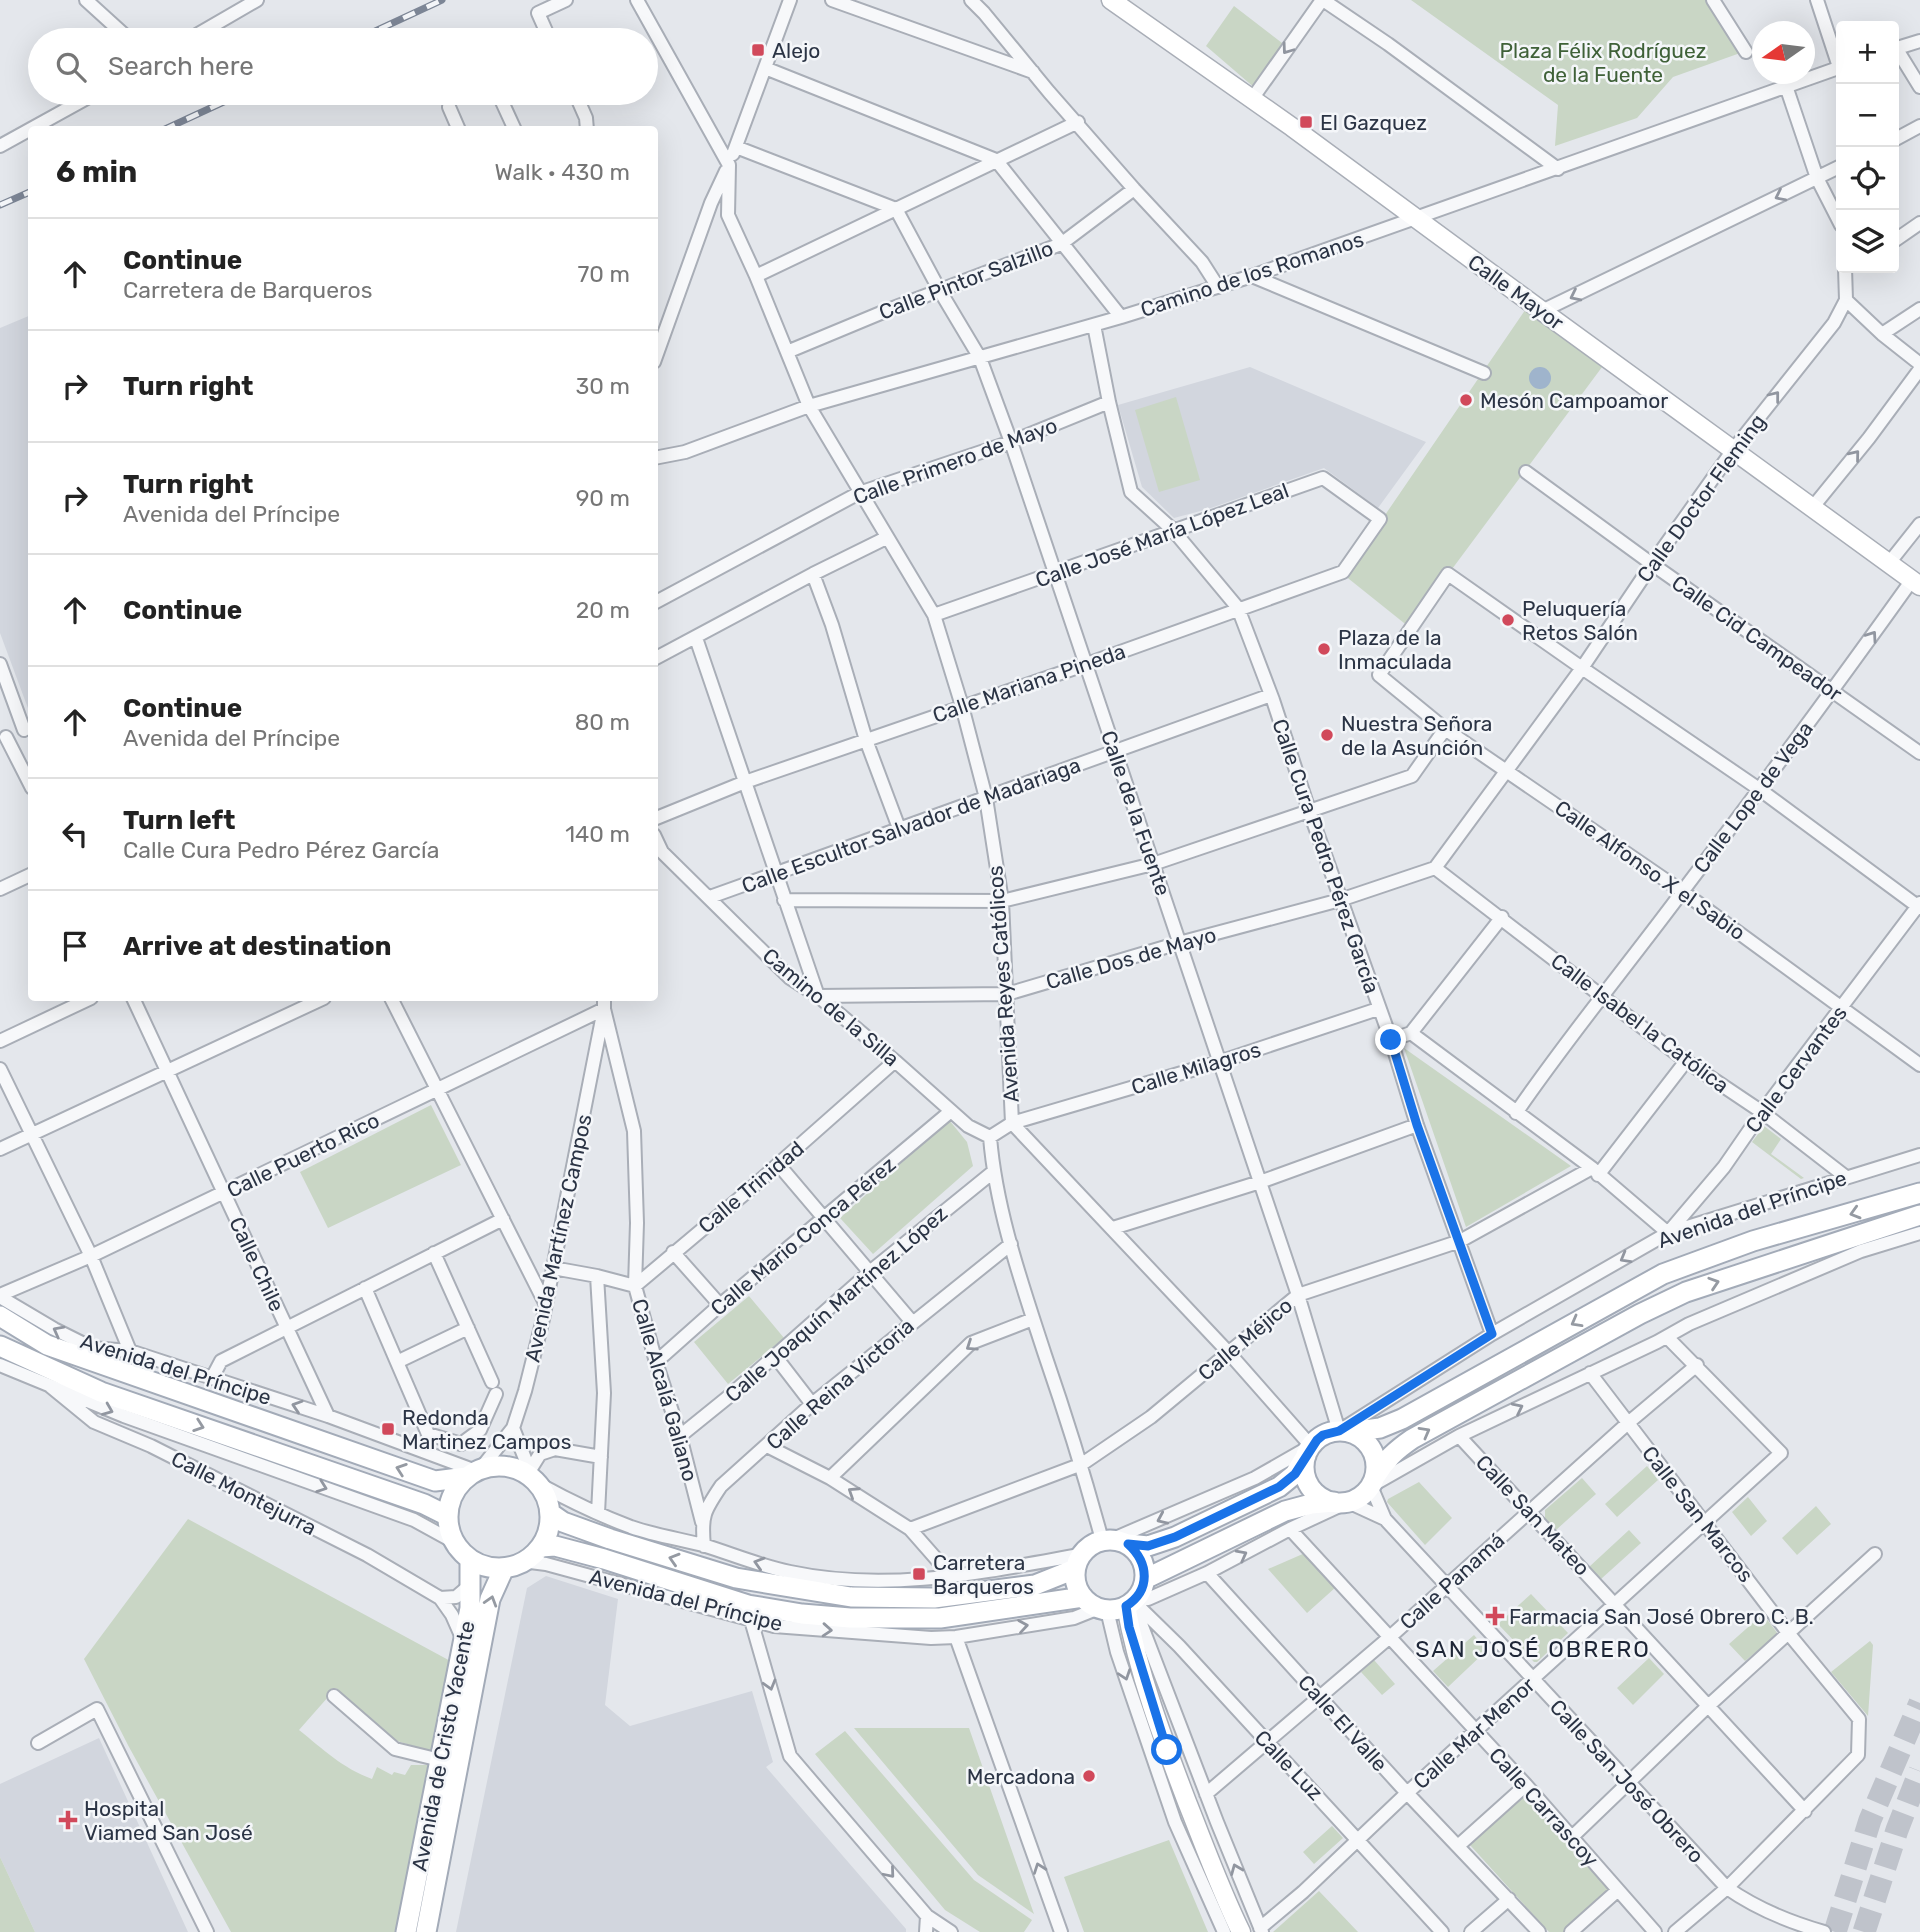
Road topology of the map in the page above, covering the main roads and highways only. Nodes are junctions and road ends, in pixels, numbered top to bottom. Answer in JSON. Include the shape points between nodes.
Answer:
{"nodes":[{"id":1,"x":1111,"y":0,"type":"edge"},
{"id":2,"x":1916,"y":583,"type":"edge"},
{"id":3,"x":1920,"y":1193,"type":"edge"},
{"id":4,"x":1920,"y":1215,"type":"edge"},
{"id":5,"x":0,"y":1317,"type":"edge"},
{"id":6,"x":0,"y":1346,"type":"edge"},
{"id":7,"x":1345,"y":1432,"type":"junction"},
{"id":8,"x":1309,"y":1451,"type":"junction"},
{"id":9,"x":475,"y":1471,"type":"junction"},
{"id":10,"x":1373,"y":1481,"type":"junction"},
{"id":11,"x":1341,"y":1502,"type":"junction"},
{"id":12,"x":550,"y":1513,"type":"junction"},
{"id":13,"x":448,"y":1516,"type":"junction"},
{"id":14,"x":1114,"y":1541,"type":"junction"},
{"id":15,"x":541,"y":1547,"type":"junction"},
{"id":16,"x":470,"y":1559,"type":"junction"},
{"id":17,"x":1078,"y":1562,"type":"junction"},
{"id":18,"x":513,"y":1565,"type":"junction"},
{"id":19,"x":1145,"y":1579,"type":"junction"},
{"id":20,"x":1116,"y":1604,"type":"junction"},
{"id":21,"x":406,"y":1932,"type":"edge"},
{"id":22,"x":426,"y":1932,"type":"edge"},
{"id":23,"x":1241,"y":1932,"type":"edge"}],
"edges":[{"from":1,"to":2,"type":"main road","name":"Calle Mayor"},
{"from":3,"to":7,"type":"main road","name":"Avenida del Príncipe","one_way":true,"via":[[1753,1241],[1663,1274],[1391,1424],[1366,1432]]},
{"from":10,"to":4,"type":"main road","one_way":true,"via":[[1394,1451],[1412,1439],[1640,1314],[1686,1292]]},
{"from":9,"to":5,"type":"main road","name":"Avenida del Príncipe","one_way":true,"via":[[435,1481],[47,1345]]},
{"from":6,"to":13,"type":"main road","name":"Avenida del Príncipe","one_way":true,"via":[[101,1392]]},
{"from":7,"to":8,"type":"main road","via":[[1323,1435]]},
{"from":7,"to":10,"type":"main road","via":[[1372,1449]]},
{"from":8,"to":11,"type":"main road","via":[[1305,1466],[1310,1485],[1316,1493]]},
{"from":8,"to":14,"type":"main road","one_way":true,"via":[[1295,1474],[1279,1487],[1175,1537],[1148,1546]]},
{"from":9,"to":12,"type":"main road","via":[[502,1465],[534,1477]]},
{"from":9,"to":13,"type":"main road","via":[[451,1499]]},
{"from":10,"to":11,"type":"main road","via":[[1357,1499]]},
{"from":11,"to":19,"type":"main road","via":[[1285,1511]]},
{"from":12,"to":15,"type":"main road"},
{"from":17,"to":12,"type":"main road","name":"Avenida del Príncipe","one_way":true,"via":[[1035,1585],[934,1598],[852,1598],[736,1578],[610,1539]]},
{"from":13,"to":16,"type":"main road","via":[[454,1542]]},
{"from":14,"to":17,"type":"main road","via":[[1086,1548]]},
{"from":14,"to":19,"type":"main road","via":[[1138,1553]]},
{"from":15,"to":18,"type":"main road"},
{"from":15,"to":20,"type":"main road","name":"Avenida del Príncipe","via":[[555,1546],[604,1559],[748,1605],[802,1614],[940,1618]]},
{"from":16,"to":18,"type":"main road","via":[[485,1566]]},
{"from":16,"to":21,"type":"main road","name":"Avenida de Cristo Yacente","via":[[470,1608]]},
{"from":17,"to":20,"type":"main road","via":[[1076,1584]]},
{"from":22,"to":18,"type":"main road","name":"Avenida de Cristo Yacente","one_way":true,"via":[[490,1599]]},
{"from":19,"to":20,"type":"main road","via":[[1142,1590]]},
{"from":20,"to":23,"type":"main road","via":[[1214,1875]]}]}
